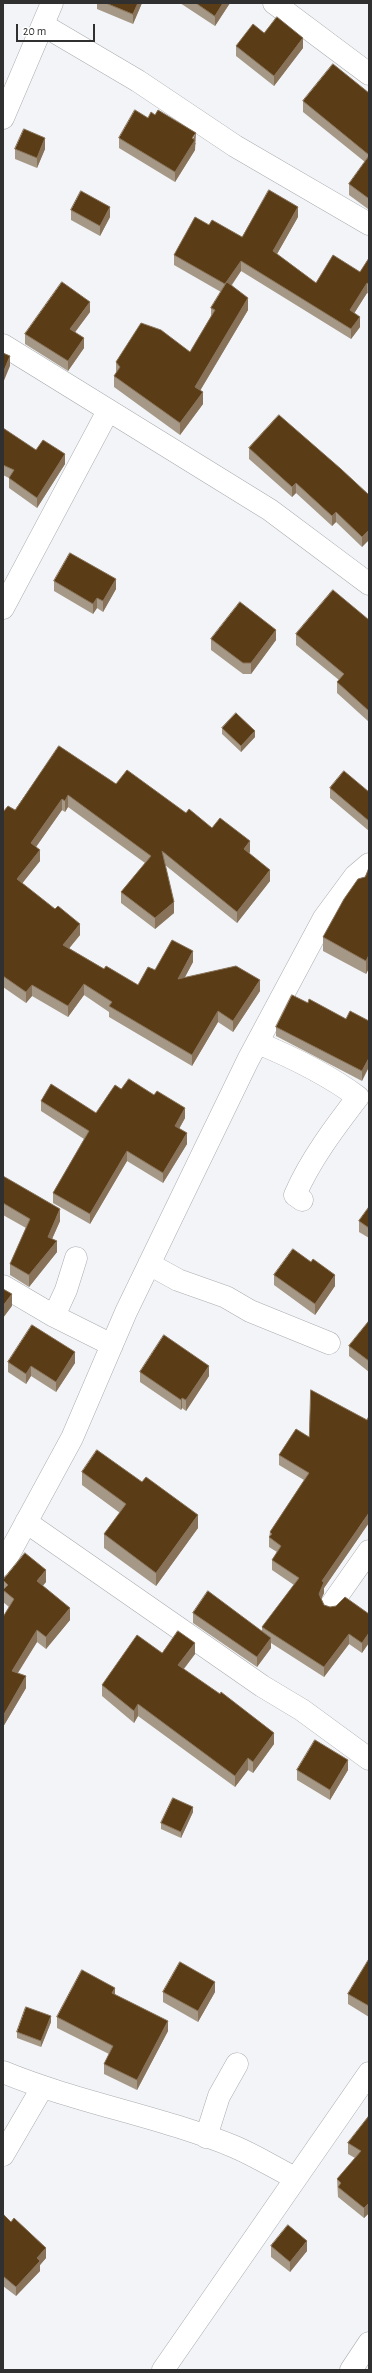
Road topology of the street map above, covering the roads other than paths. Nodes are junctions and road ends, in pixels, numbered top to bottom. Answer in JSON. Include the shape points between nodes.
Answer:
{"nodes":[{"id":1,"x":52,"y":3,"type":"edge"},
{"id":2,"x":274,"y":3,"type":"edge"},
{"id":3,"x":43,"y":25,"type":"junction"},
{"id":4,"x":369,"y":74,"type":"edge"},
{"id":5,"x":3,"y":118,"type":"edge"},
{"id":6,"x":369,"y":224,"type":"edge"},
{"id":7,"x":3,"y":345,"type":"edge"},
{"id":8,"x":108,"y":411,"type":"junction"},
{"id":9,"x":369,"y":584,"type":"edge"},
{"id":10,"x":3,"y":608,"type":"edge"},
{"id":11,"x":369,"y":864,"type":"edge"},
{"id":12,"x":258,"y":1042,"type":"junction"},
{"id":13,"x":302,"y":1200,"type":"dead end"},
{"id":14,"x":76,"y":1258,"type":"dead end"},
{"id":15,"x":150,"y":1264,"type":"junction"},
{"id":16,"x":3,"y":1286,"type":"edge"},
{"id":17,"x":54,"y":1316,"type":"junction"},
{"id":18,"x":328,"y":1343,"type":"dead end"},
{"id":19,"x":112,"y":1344,"type":"junction"},
{"id":20,"x":26,"y":1522,"type":"junction"},
{"id":21,"x":369,"y":1551,"type":"edge"},
{"id":22,"x":3,"y":1565,"type":"edge"},
{"id":23,"x":331,"y":1605,"type":"edge"},
{"id":24,"x":369,"y":1759,"type":"edge"},
{"id":25,"x":237,"y":2064,"type":"dead end"},
{"id":26,"x":3,"y":2072,"type":"edge"},
{"id":27,"x":369,"y":2073,"type":"edge"},
{"id":28,"x":42,"y":2088,"type":"junction"},
{"id":29,"x":206,"y":2138,"type":"junction"},
{"id":30,"x":3,"y":2155,"type":"edge"},
{"id":31,"x":295,"y":2178,"type":"junction"},
{"id":32,"x":369,"y":2343,"type":"edge"},
{"id":33,"x":163,"y":2370,"type":"edge"},
{"id":34,"x":351,"y":2370,"type":"edge"}],
"edges":[{"from":1,"to":3,"type":"street"},
{"from":2,"to":4,"type":"street"},
{"from":3,"to":5,"type":"street"},
{"from":3,"to":6,"type":"street","via":[[138,82],[235,146]]},
{"from":7,"to":8,"type":"street"},
{"from":8,"to":9,"type":"street","via":[[270,510]]},
{"from":8,"to":10,"type":"street"},
{"from":11,"to":12,"type":"street","via":[[355,876],[324,918]]},
{"from":12,"to":13,"type":"street","via":[[296,1058],[337,1081],[358,1097],[301,1180],[295,1195]]},
{"from":12,"to":15,"type":"street"},
{"from":14,"to":17,"type":"street"},
{"from":15,"to":18,"type":"street","via":[[178,1280],[226,1297],[250,1312]]},
{"from":15,"to":19,"type":"street"},
{"from":16,"to":17,"type":"street"},
{"from":17,"to":19,"type":"street"},
{"from":19,"to":20,"type":"street","via":[[72,1438]]},
{"from":20,"to":22,"type":"street"},
{"from":20,"to":24,"type":"street","via":[[262,1686],[302,1710]]},
{"from":21,"to":23,"type":"street"},
{"from":25,"to":29,"type":"street","via":[[219,2096]]},
{"from":26,"to":28,"type":"street"},
{"from":27,"to":31,"type":"street"},
{"from":28,"to":29,"type":"street"},
{"from":28,"to":30,"type":"street"},
{"from":29,"to":31,"type":"street","via":[[236,2148]]},
{"from":31,"to":33,"type":"street"},
{"from":32,"to":34,"type":"street"}]}
